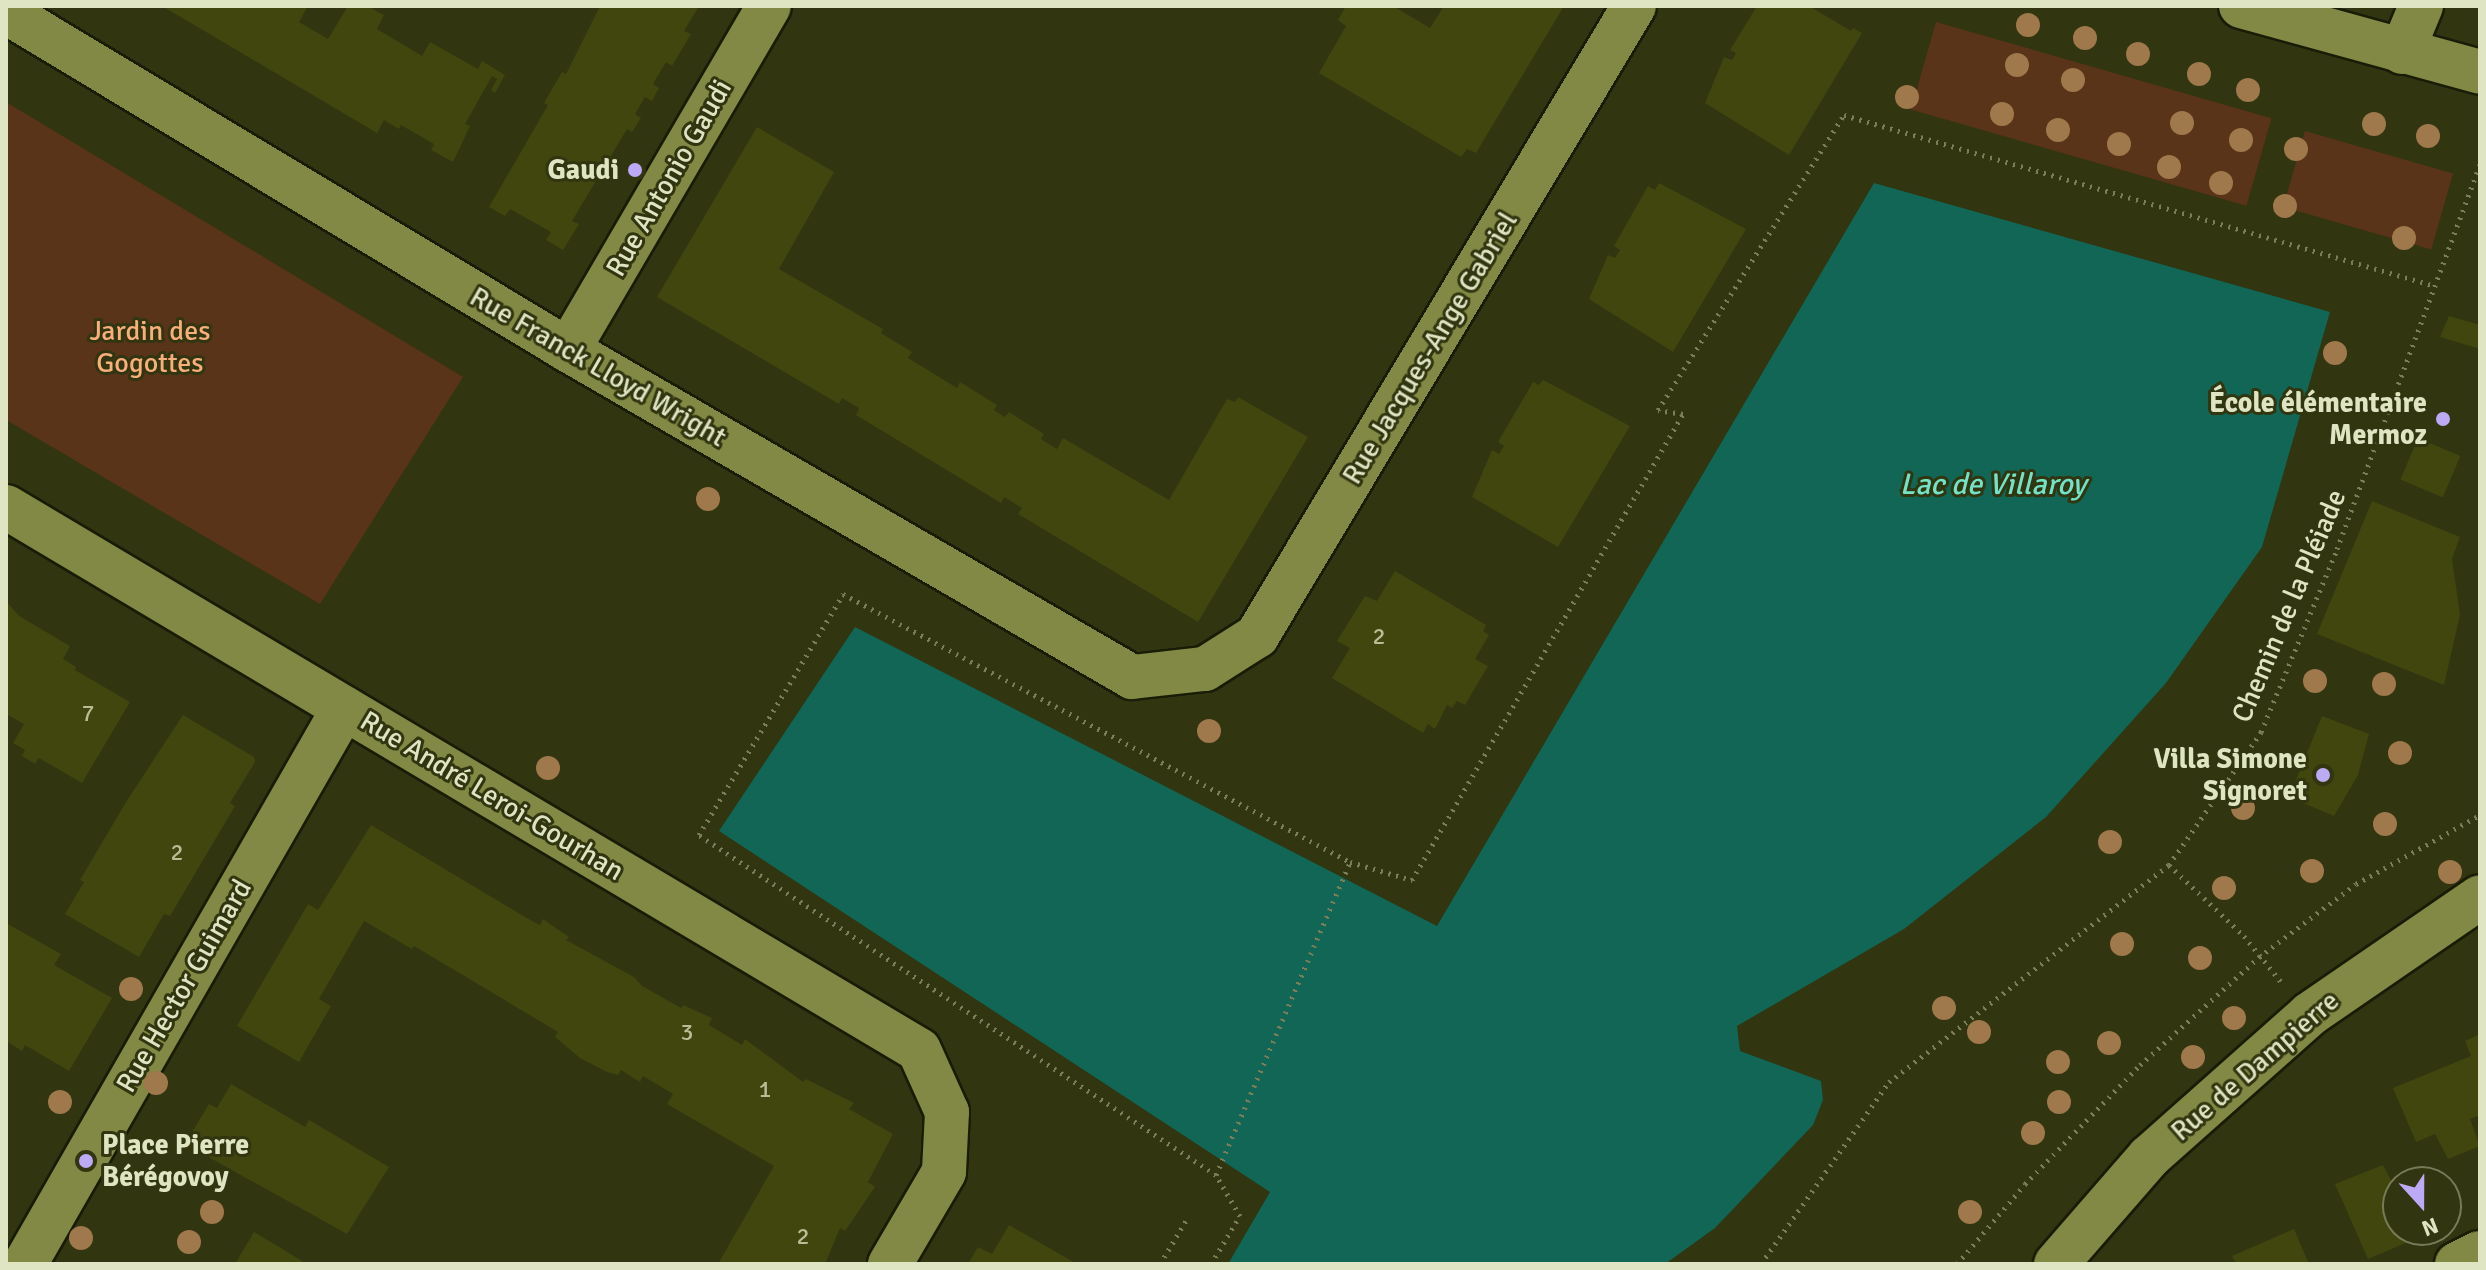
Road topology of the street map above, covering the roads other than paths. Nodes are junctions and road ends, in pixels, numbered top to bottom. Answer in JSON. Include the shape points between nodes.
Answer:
{"nodes":[{"id":1,"x":769,"y":6,"type":"edge"},
{"id":2,"x":1634,"y":6,"type":"edge"},
{"id":3,"x":2241,"y":6,"type":"edge"},
{"id":4,"x":2421,"y":6,"type":"edge"},
{"id":5,"x":6,"y":12,"type":"edge"},
{"id":6,"x":2402,"y":52,"type":"junction"},
{"id":7,"x":2480,"y":72,"type":"edge"},
{"id":8,"x":568,"y":350,"type":"junction"},
{"id":9,"x":6,"y":507,"type":"edge"},
{"id":10,"x":1205,"y":669,"type":"joint"},
{"id":11,"x":344,"y":708,"type":"junction"},
{"id":12,"x":2480,"y":897,"type":"edge"},
{"id":13,"x":2480,"y":1253,"type":"edge"},
{"id":14,"x":25,"y":1264,"type":"edge"},
{"id":15,"x":890,"y":1264,"type":"edge"},
{"id":16,"x":2056,"y":1264,"type":"edge"},
{"id":17,"x":2457,"y":1264,"type":"edge"}],
"edges":[{"from":1,"to":8,"type":"street","name":"Rue Antonio Gaudi"},
{"from":2,"to":10,"type":"street","name":"Rue Jacques-Ange Gabriel","via":[[1257,636]]},
{"from":3,"to":6,"type":"street"},
{"from":4,"to":6,"type":"street"},
{"from":5,"to":8,"type":"street","name":"Rue Franck Lloyd Wright"},
{"from":6,"to":7,"type":"street"},
{"from":8,"to":10,"type":"street","name":"Rue Franck Lloyd Wright","via":[[1132,677]]},
{"from":9,"to":11,"type":"street","name":"Rue André Leroi-Gourhan"},
{"from":11,"to":14,"type":"street","name":"Rue Hector Guimard"},
{"from":11,"to":15,"type":"street","name":"Rue André Leroi-Gourhan","via":[[919,1050],[947,1112],[944,1172]]},
{"from":12,"to":16,"type":"street","name":"Rue de Dampierre","via":[[2310,1014],[2149,1157]]},
{"from":13,"to":17,"type":"street"}]}
